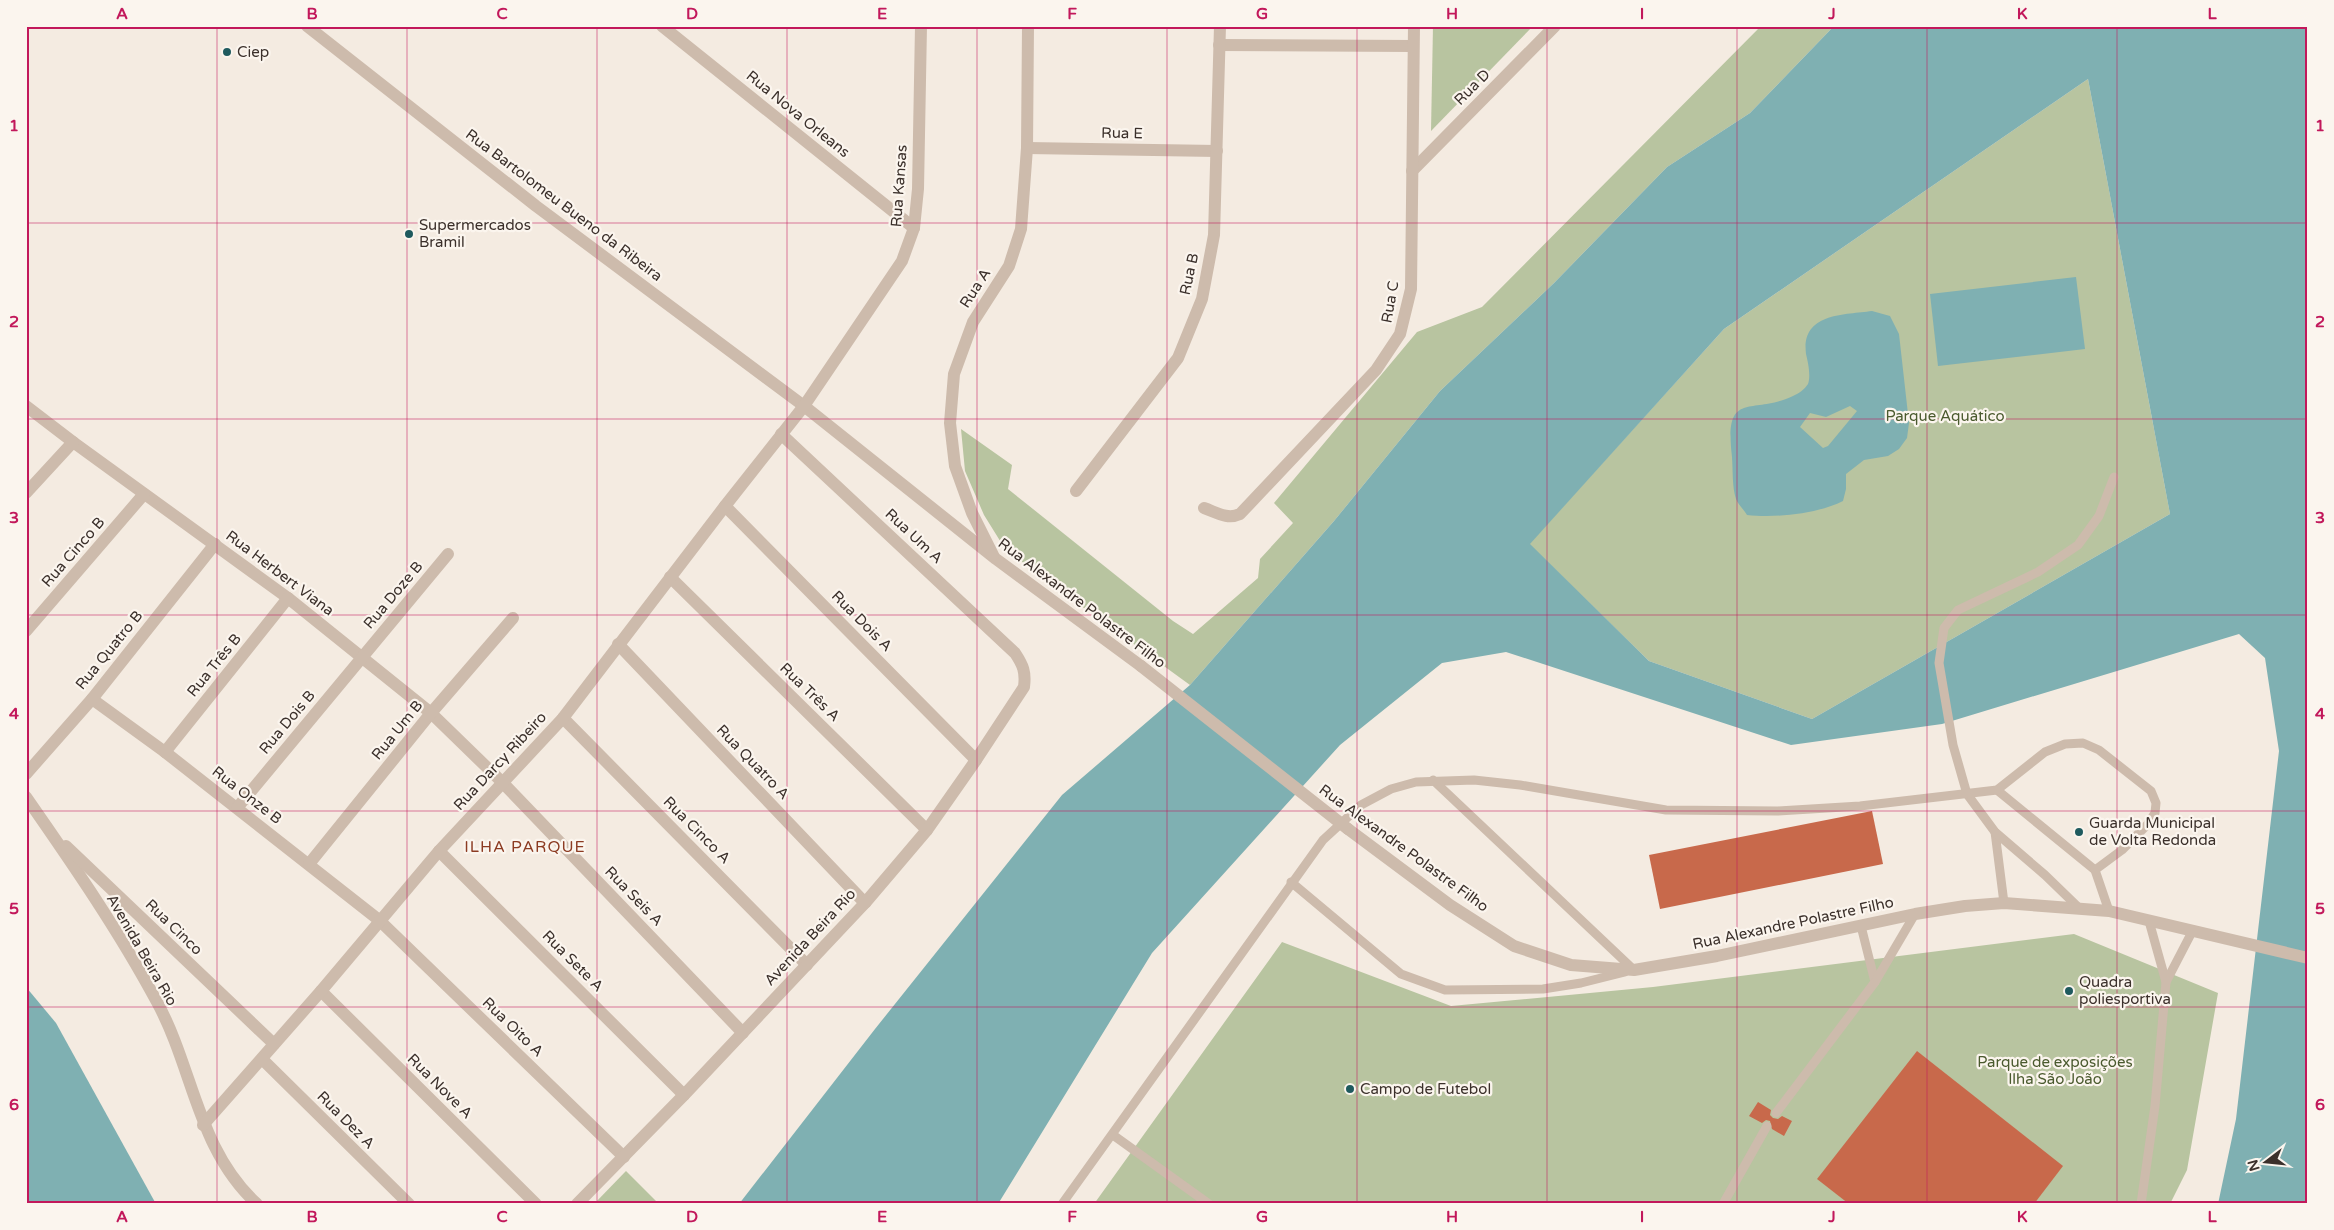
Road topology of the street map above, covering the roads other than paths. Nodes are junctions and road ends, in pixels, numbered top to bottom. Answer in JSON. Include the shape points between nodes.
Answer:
{"nodes":[{"id":1,"x":307,"y":26,"type":"edge"},
{"id":2,"x":662,"y":26,"type":"edge"},
{"id":3,"x":921,"y":26,"type":"edge"},
{"id":4,"x":1028,"y":26,"type":"edge"},
{"id":5,"x":1220,"y":26,"type":"edge"},
{"id":6,"x":1414,"y":26,"type":"edge"},
{"id":7,"x":1555,"y":26,"type":"edge"},
{"id":8,"x":1219,"y":45,"type":"junction"},
{"id":9,"x":1413,"y":46,"type":"junction"},
{"id":10,"x":1027,"y":148,"type":"junction"},
{"id":11,"x":1218,"y":151,"type":"junction"},
{"id":12,"x":1412,"y":171,"type":"junction"},
{"id":13,"x":914,"y":228,"type":"junction"},
{"id":14,"x":26,"y":406,"type":"edge"},
{"id":15,"x":804,"y":406,"type":"junction"},
{"id":16,"x":781,"y":434,"type":"junction"},
{"id":17,"x":73,"y":442,"type":"junction"},
{"id":18,"x":2114,"y":478,"type":"dead end"},
{"id":19,"x":1076,"y":491,"type":"dead end"},
{"id":20,"x":26,"y":493,"type":"edge"},
{"id":21,"x":144,"y":494,"type":"junction"},
{"id":22,"x":725,"y":506,"type":"junction"},
{"id":23,"x":1204,"y":508,"type":"dead end"},
{"id":24,"x":215,"y":544,"type":"junction"},
{"id":25,"x":448,"y":554,"type":"dead end"},
{"id":26,"x":996,"y":559,"type":"junction"},
{"id":27,"x":670,"y":577,"type":"junction"},
{"id":28,"x":288,"y":598,"type":"junction"},
{"id":29,"x":513,"y":618,"type":"dead end"},
{"id":30,"x":26,"y":631,"type":"edge"},
{"id":31,"x":618,"y":644,"type":"junction"},
{"id":32,"x":363,"y":656,"type":"junction"},
{"id":33,"x":1023,"y":664,"type":"joint"},
{"id":34,"x":92,"y":699,"type":"junction"},
{"id":35,"x":431,"y":713,"type":"junction"},
{"id":36,"x":563,"y":718,"type":"junction"},
{"id":37,"x":164,"y":752,"type":"junction"},
{"id":38,"x":976,"y":760,"type":"junction"},
{"id":39,"x":26,"y":774,"type":"edge"},
{"id":40,"x":1432,"y":780,"type":"junction"},
{"id":41,"x":502,"y":782,"type":"junction"},
{"id":42,"x":1997,"y":790,"type":"junction"},
{"id":43,"x":1967,"y":794,"type":"junction"},
{"id":44,"x":26,"y":797,"type":"edge"},
{"id":45,"x":237,"y":808,"type":"junction"},
{"id":46,"x":927,"y":830,"type":"junction"},
{"id":47,"x":51,"y":832,"type":"junction"},
{"id":48,"x":1995,"y":832,"type":"junction"},
{"id":49,"x":439,"y":851,"type":"junction"},
{"id":50,"x":308,"y":864,"type":"junction"},
{"id":51,"x":2095,"y":870,"type":"junction"},
{"id":52,"x":1291,"y":882,"type":"junction"},
{"id":53,"x":865,"y":903,"type":"junction"},
{"id":54,"x":2004,"y":903,"type":"junction"},
{"id":55,"x":2078,"y":907,"type":"junction"},
{"id":56,"x":2109,"y":911,"type":"junction"},
{"id":57,"x":1916,"y":914,"type":"junction"},
{"id":58,"x":380,"y":920,"type":"junction"},
{"id":59,"x":2149,"y":921,"type":"junction"},
{"id":60,"x":1861,"y":926,"type":"junction"},
{"id":61,"x":2196,"y":930,"type":"junction"},
{"id":62,"x":2308,"y":958,"type":"edge"},
{"id":63,"x":807,"y":965,"type":"junction"},
{"id":64,"x":1634,"y":970,"type":"junction"},
{"id":65,"x":1875,"y":982,"type":"junction"},
{"id":66,"x":2166,"y":982,"type":"junction"},
{"id":67,"x":321,"y":991,"type":"junction"},
{"id":68,"x":743,"y":1033,"type":"junction"},
{"id":69,"x":274,"y":1044,"type":"junction"},
{"id":70,"x":262,"y":1059,"type":"junction"},
{"id":71,"x":684,"y":1095,"type":"junction"},
{"id":72,"x":1776,"y":1113,"type":"dead end"},
{"id":73,"x":203,"y":1125,"type":"junction"},
{"id":74,"x":1767,"y":1126,"type":"dead end"},
{"id":75,"x":1112,"y":1135,"type":"junction"},
{"id":76,"x":624,"y":1157,"type":"junction"},
{"id":77,"x":257,"y":1204,"type":"edge"},
{"id":78,"x":409,"y":1204,"type":"edge"},
{"id":79,"x":536,"y":1204,"type":"edge"},
{"id":80,"x":577,"y":1204,"type":"edge"},
{"id":81,"x":1062,"y":1204,"type":"edge"},
{"id":82,"x":1209,"y":1204,"type":"edge"},
{"id":83,"x":1723,"y":1204,"type":"edge"},
{"id":84,"x":2141,"y":1204,"type":"edge"}],
"edges":[{"from":1,"to":15,"type":"street","name":"Rua Bartolomeu Bueno da Ribeira","via":[[536,206]]},
{"from":2,"to":13,"type":"street","name":"Rua Nova Orleans"},
{"from":3,"to":13,"type":"street","name":"Rua Kansas","via":[[918,189]]},
{"from":4,"to":10,"type":"street","name":"Rua A"},
{"from":5,"to":8,"type":"street","name":"Rua B"},
{"from":6,"to":9,"type":"street","name":"Rua C"},
{"from":7,"to":12,"type":"street","name":"Rua D"},
{"from":8,"to":9,"type":"street"},
{"from":8,"to":11,"type":"street","name":"Rua B"},
{"from":9,"to":12,"type":"street","name":"Rua C"},
{"from":10,"to":11,"type":"street","name":"Rua E"},
{"from":10,"to":26,"type":"street","name":"Rua A","via":[[1021,229],[1009,266],[973,322],[954,374],[950,413],[955,466],[972,513]]},
{"from":11,"to":19,"type":"street","name":"Rua B","via":[[1214,235],[1203,290],[1178,358]]},
{"from":12,"to":23,"type":"street","name":"Rua C","via":[[1410,289],[1400,334],[1376,370],[1240,514],[1226,517]]},
{"from":13,"to":15,"type":"street","name":"Rua Kansas","via":[[902,261]]},
{"from":14,"to":17,"type":"street","name":"Rua Herbert Viana"},
{"from":15,"to":16,"type":"street","name":"Rua Darcy Ribeiro"},
{"from":15,"to":26,"type":"street","name":"Rua Alexandre Polastre Filho"},
{"from":16,"to":22,"type":"street","name":"Rua Darcy Ribeiro"},
{"from":16,"to":33,"type":"street","name":"Rua Um A"},
{"from":17,"to":20,"type":"street"},
{"from":17,"to":21,"type":"street","name":"Rua Herbert Viana"},
{"from":18,"to":43,"type":"lane","via":[[2099,516],[2078,545],[2038,572],[1958,610],[1944,628],[1939,663],[1953,745]]},
{"from":21,"to":24,"type":"street","name":"Rua Herbert Viana"},
{"from":21,"to":30,"type":"street","name":"Rua Cinco B"},
{"from":22,"to":27,"type":"street","name":"Rua Darcy Ribeiro"},
{"from":22,"to":38,"type":"street","name":"Rua Dois A"},
{"from":24,"to":28,"type":"street","name":"Rua Herbert Viana"},
{"from":24,"to":34,"type":"street","name":"Rua Quatro B"},
{"from":25,"to":32,"type":"street","name":"Rua Doze B"},
{"from":26,"to":64,"type":"street","name":"Rua Alexandre Polastre Filho","bridge":true,"via":[[1141,666],[1450,906],[1514,946],[1571,965]]},
{"from":27,"to":31,"type":"street","name":"Rua Darcy Ribeiro"},
{"from":27,"to":46,"type":"street","name":"Rua Três A"},
{"from":28,"to":32,"type":"street","name":"Rua Herbert Viana"},
{"from":28,"to":37,"type":"street","name":"Rua Três B"},
{"from":29,"to":35,"type":"street","name":"Rua Um B"},
{"from":31,"to":36,"type":"street","name":"Rua Darcy Ribeiro"},
{"from":31,"to":53,"type":"street","name":"Rua Quatro A"},
{"from":32,"to":35,"type":"street","name":"Rua Herbert Viana"},
{"from":32,"to":45,"type":"street","name":"Rua Dois B"},
{"from":33,"to":38,"type":"street","name":"Avenida Beira Rio","via":[[1024,687]]},
{"from":34,"to":37,"type":"street","name":"Rua Onze B"},
{"from":34,"to":39,"type":"street","name":"Rua Quatro B"},
{"from":35,"to":41,"type":"street","name":"Rua Herbert Viana"},
{"from":35,"to":50,"type":"street","name":"Rua Um B"},
{"from":36,"to":41,"type":"street","name":"Rua Darcy Ribeiro"},
{"from":36,"to":63,"type":"street","name":"Rua Cinco A"},
{"from":37,"to":45,"type":"street","name":"Rua Onze B"},
{"from":38,"to":46,"type":"street","name":"Avenida Beira Rio"},
{"from":40,"to":43,"type":"lane","via":[[1520,784],[1666,810],[1778,811]]},
{"from":40,"to":52,"type":"lane","via":[[1391,789],[1361,805],[1322,840]]},
{"from":40,"to":64,"type":"lane"},
{"from":41,"to":49,"type":"street","name":"Rua Darcy Ribeiro"},
{"from":41,"to":68,"type":"street","name":"Rua Seis A"},
{"from":42,"to":43,"type":"lane"},
{"from":42,"to":51,"type":"lane"},
{"from":42,"to":51,"type":"lane","via":[[2045,752],[2065,744],[2083,743],[2099,750],[2151,791],[2156,803],[2151,819],[2122,850]]},
{"from":43,"to":48,"type":"lane"},
{"from":44,"to":47,"type":"street","name":"Avenida Beira Rio"},
{"from":45,"to":50,"type":"street","name":"Rua Onze B"},
{"from":46,"to":53,"type":"street","name":"Avenida Beira Rio"},
{"from":47,"to":69,"type":"street","name":"Rua Cinco"},
{"from":47,"to":73,"type":"street","name":"Avenida Beira Rio","via":[[158,1004],[182,1061]]},
{"from":48,"to":54,"type":"lane"},
{"from":48,"to":55,"type":"lane"},
{"from":49,"to":58,"type":"street","name":"Rua Darcy Ribeiro"},
{"from":49,"to":71,"type":"street","name":"Rua Sete A"},
{"from":50,"to":58,"type":"street","name":"Rua Onze B"},
{"from":51,"to":56,"type":"lane"},
{"from":52,"to":64,"type":"lane","via":[[1401,974],[1445,990],[1543,989]]},
{"from":52,"to":75,"type":"lane"},
{"from":53,"to":63,"type":"street","name":"Avenida Beira Rio"},
{"from":54,"to":55,"type":"street","name":"Rua Alexandre Polastre Filho"},
{"from":54,"to":57,"type":"street","name":"Rua Alexandre Polastre Filho"},
{"from":55,"to":56,"type":"street","name":"Rua Alexandre Polastre Filho"},
{"from":56,"to":59,"type":"street","name":"Rua Alexandre Polastre Filho"},
{"from":57,"to":60,"type":"street","name":"Rua Alexandre Polastre Filho"},
{"from":57,"to":65,"type":"lane"},
{"from":58,"to":67,"type":"street","name":"Rua Darcy Ribeiro"},
{"from":58,"to":76,"type":"street","name":"Rua Oito A"},
{"from":59,"to":61,"type":"street","name":"Rua Alexandre Polastre Filho"},
{"from":59,"to":66,"type":"lane"},
{"from":60,"to":64,"type":"street","name":"Rua Alexandre Polastre Filho"},
{"from":60,"to":65,"type":"lane"},
{"from":61,"to":62,"type":"street","name":"Rua Alexandre Polastre Filho"},
{"from":61,"to":66,"type":"lane"},
{"from":63,"to":68,"type":"street","name":"Avenida Beira Rio"},
{"from":65,"to":72,"type":"lane"},
{"from":66,"to":84,"type":"lane","via":[[2155,1106]]},
{"from":67,"to":69,"type":"street","name":"Rua Darcy Ribeiro"},
{"from":67,"to":79,"type":"street","name":"Rua Nove A"},
{"from":68,"to":71,"type":"street","name":"Avenida Beira Rio"},
{"from":69,"to":70,"type":"street","name":"Rua Darcy Ribeiro"},
{"from":70,"to":73,"type":"street","name":"Rua Darcy Ribeiro"},
{"from":70,"to":78,"type":"street","name":"Rua Dez A"},
{"from":71,"to":76,"type":"street","name":"Avenida Beira Rio"},
{"from":73,"to":77,"type":"street","name":"Avenida Beira Rio","via":[[242,1190]]},
{"from":74,"to":83,"type":"lane"},
{"from":75,"to":81,"type":"lane"},
{"from":75,"to":82,"type":"lane"},
{"from":76,"to":80,"type":"street","name":"Avenida Beira Rio"}]}
